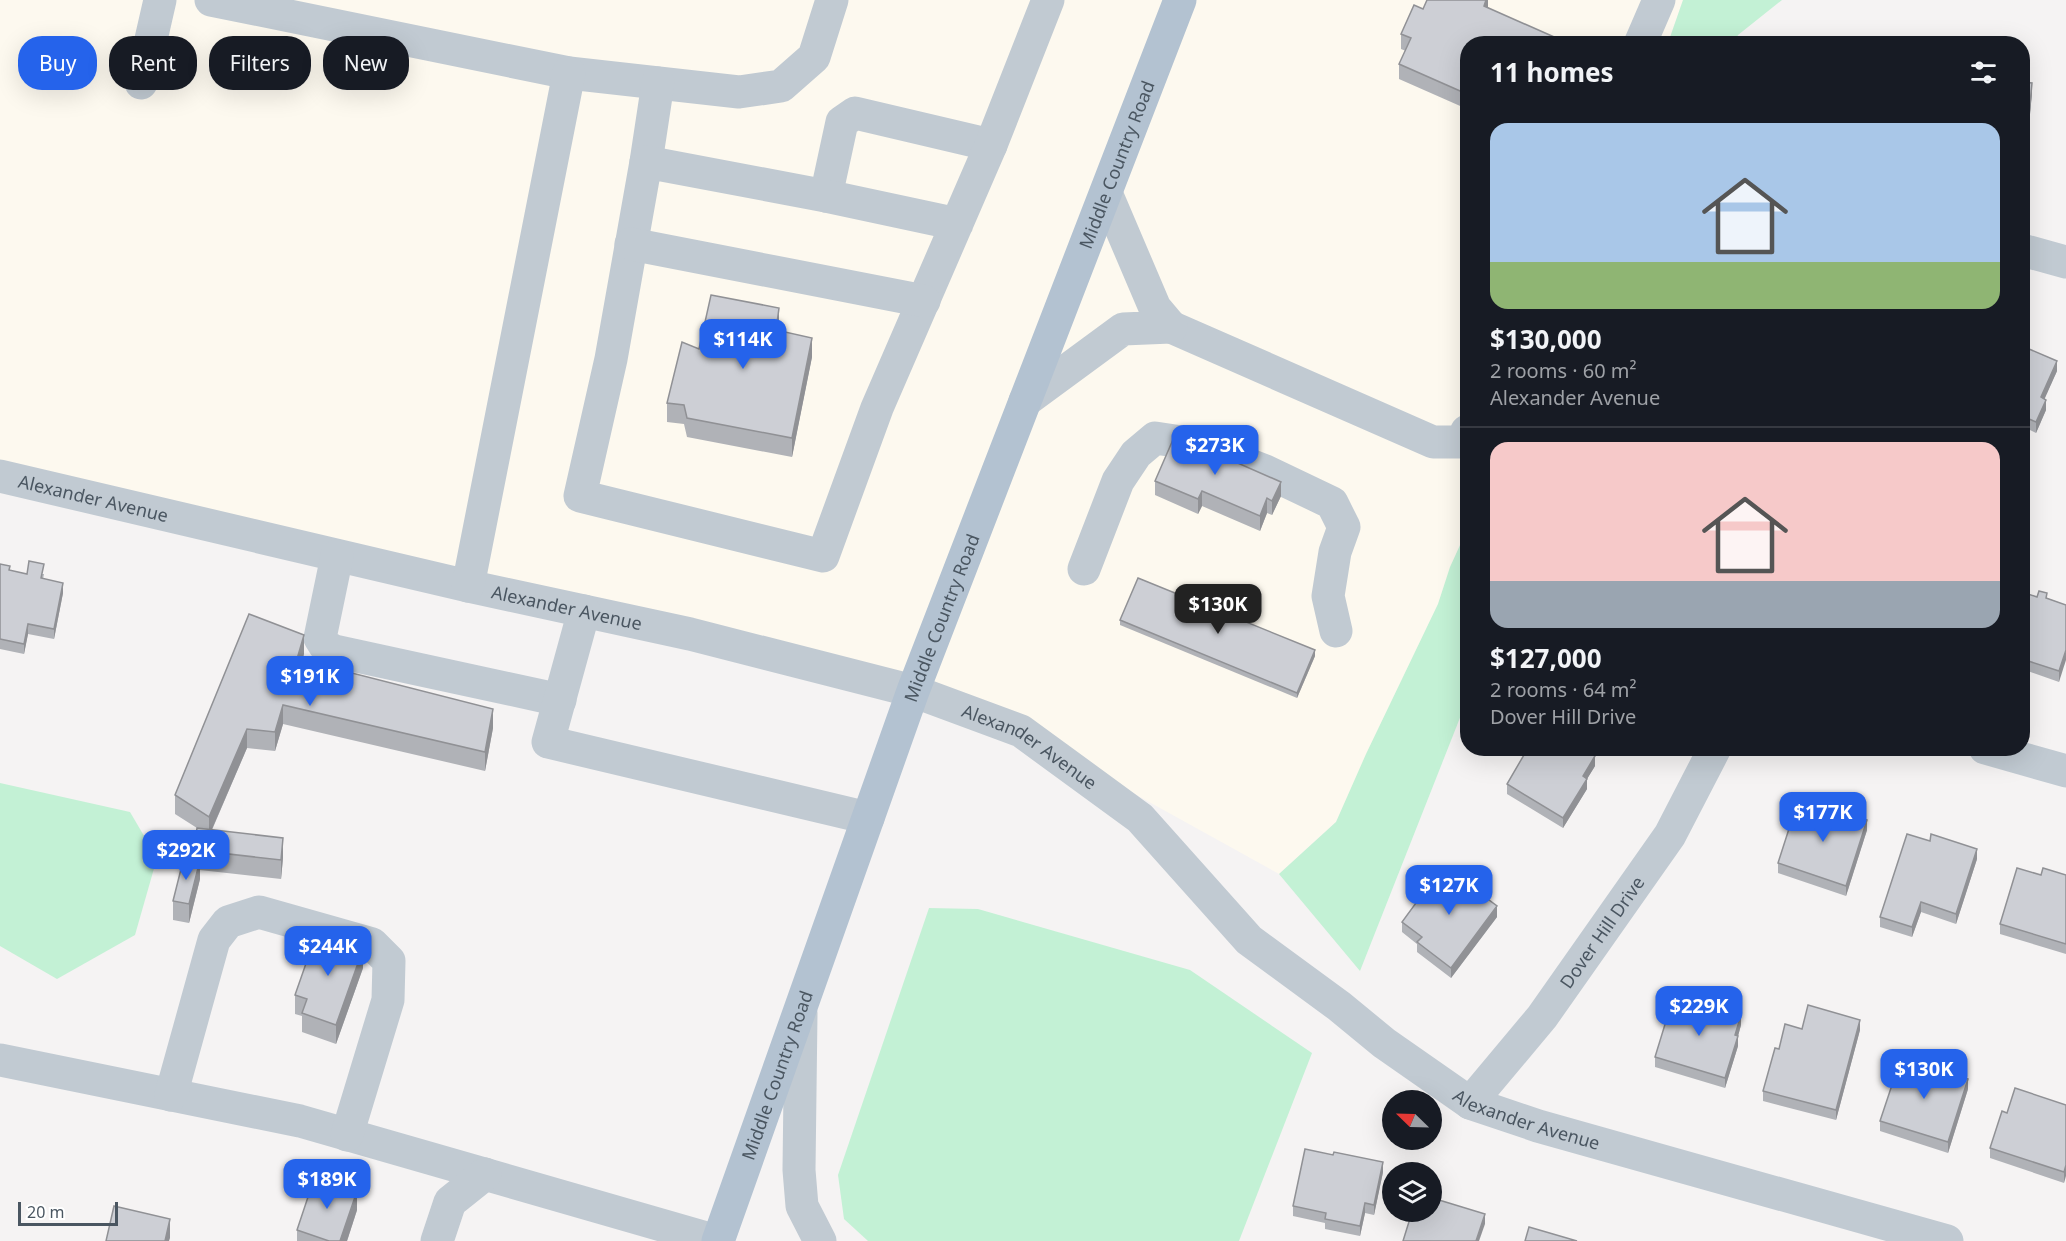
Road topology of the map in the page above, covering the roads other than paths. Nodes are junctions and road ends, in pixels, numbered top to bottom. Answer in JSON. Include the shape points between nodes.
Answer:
{"nodes":[{"id":1,"x":160,"y":0,"type":"edge"},
{"id":2,"x":211,"y":0,"type":"edge"},
{"id":3,"x":832,"y":0,"type":"edge"},
{"id":4,"x":1048,"y":0,"type":"edge"},
{"id":5,"x":1180,"y":0,"type":"edge"},
{"id":6,"x":1659,"y":0,"type":"edge"},
{"id":7,"x":152,"y":36,"type":"edge"},
{"id":8,"x":1643,"y":36,"type":"edge"},
{"id":9,"x":569,"y":73,"type":"junction"},
{"id":10,"x":658,"y":83,"type":"junction"},
{"id":11,"x":991,"y":145,"type":"junction"},
{"id":12,"x":646,"y":162,"type":"junction"},
{"id":13,"x":1106,"y":193,"type":"junction"},
{"id":14,"x":825,"y":196,"type":"junction"},
{"id":15,"x":957,"y":224,"type":"junction"},
{"id":16,"x":631,"y":244,"type":"junction"},
{"id":17,"x":2030,"y":252,"type":"edge"},
{"id":18,"x":2066,"y":262,"type":"edge"},
{"id":19,"x":924,"y":302,"type":"junction"},
{"id":20,"x":1171,"y":327,"type":"junction"},
{"id":21,"x":1025,"y":401,"type":"junction"},
{"id":22,"x":1460,"y":442,"type":"edge"},
{"id":23,"x":0,"y":476,"type":"edge"},
{"id":24,"x":338,"y":556,"type":"junction"},
{"id":25,"x":1084,"y":569,"type":"dead end"},
{"id":26,"x":468,"y":586,"type":"junction"},
{"id":27,"x":584,"y":612,"type":"junction"},
{"id":28,"x":1336,"y":632,"type":"dead end"},
{"id":29,"x":913,"y":692,"type":"junction"},
{"id":30,"x":560,"y":700,"type":"junction"},
{"id":31,"x":1711,"y":756,"type":"edge"},
{"id":32,"x":2013,"y":756,"type":"edge"},
{"id":33,"x":2066,"y":771,"type":"edge"},
{"id":34,"x":868,"y":818,"type":"junction"},
{"id":35,"x":801,"y":1007,"type":"junction"},
{"id":36,"x":0,"y":1059,"type":"edge"},
{"id":37,"x":171,"y":1095,"type":"junction"},
{"id":38,"x":1470,"y":1103,"type":"junction"},
{"id":39,"x":347,"y":1135,"type":"junction"},
{"id":40,"x":485,"y":1174,"type":"junction"},
{"id":41,"x":437,"y":1241,"type":"edge"},
{"id":42,"x":717,"y":1241,"type":"edge"},
{"id":43,"x":820,"y":1241,"type":"edge"},
{"id":44,"x":1947,"y":1241,"type":"edge"}],
"edges":[{"from":1,"to":7,"type":"street"},
{"from":2,"to":9,"type":"street"},
{"from":3,"to":10,"type":"street","via":[[814,57],[781,86],[739,92]]},
{"from":4,"to":11,"type":"street"},
{"from":5,"to":13,"type":"main road","name":"Middle Country Road"},
{"from":6,"to":8,"type":"street"},
{"from":9,"to":10,"type":"street"},
{"from":9,"to":26,"type":"street"},
{"from":10,"to":12,"type":"street"},
{"from":11,"to":14,"type":"street","via":[[855,113],[842,122]]},
{"from":11,"to":15,"type":"street"},
{"from":12,"to":14,"type":"street"},
{"from":12,"to":16,"type":"street"},
{"from":13,"to":20,"type":"street","via":[[1155,308]]},
{"from":13,"to":21,"type":"main road","name":"Middle Country Road"},
{"from":14,"to":15,"type":"street"},
{"from":15,"to":19,"type":"street"},
{"from":16,"to":19,"type":"street"},
{"from":16,"to":19,"type":"street","via":[[612,359],[580,496],[823,556],[877,408]]},
{"from":17,"to":18,"type":"street"},
{"from":20,"to":21,"type":"street","via":[[1124,329]]},
{"from":20,"to":22,"type":"street","via":[[1433,442]]},
{"from":21,"to":29,"type":"main road","name":"Middle Country Road"},
{"from":23,"to":24,"type":"street","name":"Alexander Avenue"},
{"from":24,"to":26,"type":"street","name":"Alexander Avenue"},
{"from":24,"to":30,"type":"street","via":[[320,638],[324,646]]},
{"from":25,"to":28,"type":"street","via":[[1118,481],[1136,454],[1155,438],[1195,444],[1332,502],[1344,527],[1335,552],[1328,596]]},
{"from":26,"to":27,"type":"street","name":"Alexander Avenue"},
{"from":27,"to":29,"type":"street","name":"Alexander Avenue","via":[[690,634]]},
{"from":27,"to":30,"type":"street"},
{"from":29,"to":34,"type":"main road","name":"Middle Country Road"},
{"from":29,"to":38,"type":"street","name":"Alexander Avenue","via":[[1021,731],[1140,818],[1250,940]]},
{"from":30,"to":34,"type":"street","via":[[548,742]]},
{"from":31,"to":38,"type":"street","name":"Dover Hill Drive","via":[[1670,835],[1542,1017]]},
{"from":32,"to":33,"type":"street"},
{"from":34,"to":35,"type":"main road","name":"Middle Country Road"},
{"from":35,"to":42,"type":"main road","name":"Middle Country Road"},
{"from":35,"to":43,"type":"street","via":[[799,1170],[802,1206]]},
{"from":36,"to":37,"type":"street"},
{"from":37,"to":39,"type":"street","via":[[300,1121]]},
{"from":37,"to":39,"type":"street","via":[[214,940],[228,921],[259,912],[372,944],[389,961],[388,1000]]},
{"from":38,"to":44,"type":"street","name":"Alexander Avenue","via":[[1538,1126]]},
{"from":39,"to":40,"type":"street"},
{"from":40,"to":41,"type":"street","via":[[450,1202]]},
{"from":40,"to":42,"type":"street"}]}
